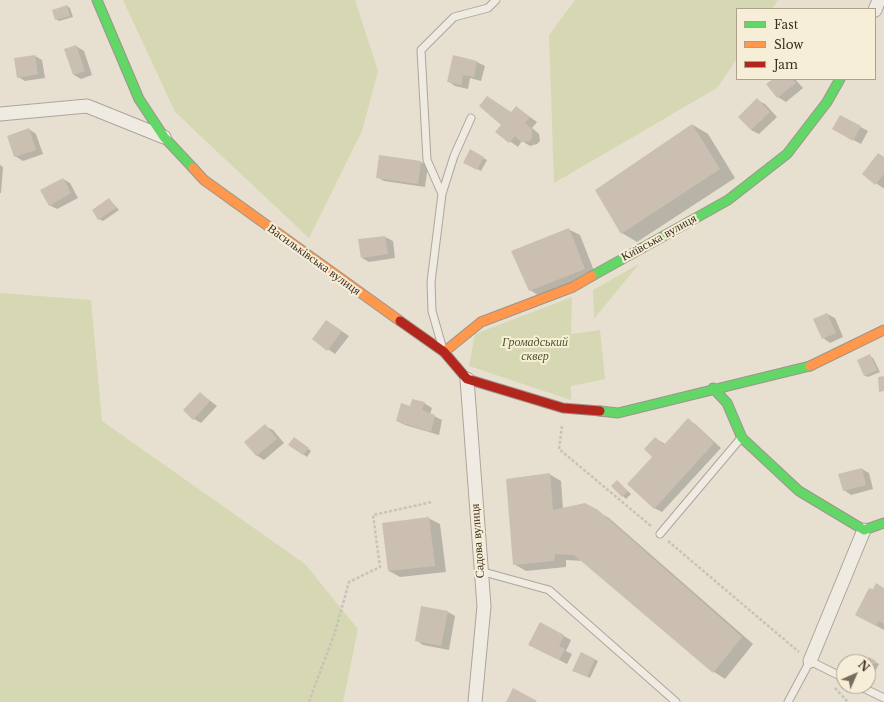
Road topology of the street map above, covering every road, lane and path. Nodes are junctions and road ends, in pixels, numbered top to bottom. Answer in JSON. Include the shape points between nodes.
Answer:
{"nodes":[{"id":1,"x":97,"y":0,"type":"edge"},
{"id":2,"x":496,"y":0,"type":"edge"},
{"id":3,"x":839,"y":80,"type":"edge"},
{"id":4,"x":0,"y":114,"type":"edge"},
{"id":5,"x":471,"y":118,"type":"dead end"},
{"id":6,"x":164,"y":137,"type":"junction"},
{"id":7,"x":442,"y":194,"type":"junction"},
{"id":8,"x":884,"y":330,"type":"edge"},
{"id":9,"x":444,"y":352,"type":"junction"},
{"id":10,"x":466,"y":379,"type":"junction"},
{"id":11,"x":713,"y":388,"type":"junction"},
{"id":12,"x":563,"y":408,"type":"junction"},
{"id":13,"x":742,"y":438,"type":"junction"},
{"id":14,"x":432,"y":502,"type":"dead end"},
{"id":15,"x":884,"y":523,"type":"edge"},
{"id":16,"x":864,"y":530,"type":"junction"},
{"id":17,"x":660,"y":534,"type":"junction"},
{"id":18,"x":480,"y":571,"type":"junction"},
{"id":19,"x":810,"y":662,"type":"junction"},
{"id":20,"x":836,"y":674,"type":"edge"},
{"id":21,"x":832,"y":685,"type":"dead end"},
{"id":22,"x":309,"y":702,"type":"edge"},
{"id":23,"x":475,"y":702,"type":"edge"},
{"id":24,"x":676,"y":702,"type":"edge"},
{"id":25,"x":788,"y":702,"type":"edge"},
{"id":26,"x":848,"y":702,"type":"edge"}],
"edges":[{"from":1,"to":6,"type":"street","name":"Васильківська вулиця","via":[[139,100]]},
{"from":2,"to":7,"type":"lane","via":[[488,8],[454,17],[421,50],[427,160]]},
{"from":3,"to":9,"type":"street","name":"Київська вулиця","via":[[828,102],[787,154],[728,200],[573,286],[481,322]]},
{"from":4,"to":6,"type":"street","name":"Васильківська вулиця","via":[[87,106]]},
{"from":5,"to":7,"type":"lane","via":[[454,156]]},
{"from":6,"to":9,"type":"street","name":"Васильківська вулиця","via":[[204,180]]},
{"from":7,"to":9,"type":"lane","via":[[431,282],[432,311]]},
{"from":8,"to":11,"type":"street","via":[[814,365]]},
{"from":9,"to":10,"type":"street","name":"Васильківська вулиця"},
{"from":10,"to":12,"type":"street"},
{"from":10,"to":18,"type":"street","name":"Садова вулиця"},
{"from":11,"to":12,"type":"street","via":[[618,413]]},
{"from":11,"to":13,"type":"street","via":[[727,403]]},
{"from":12,"to":17,"type":"path","via":[[559,449]]},
{"from":13,"to":16,"type":"street","via":[[799,491]]},
{"from":13,"to":17,"type":"lane"},
{"from":14,"to":22,"type":"path","via":[[373,515],[380,567],[349,582],[335,632]]},
{"from":15,"to":16,"type":"street"},
{"from":16,"to":19,"type":"street"},
{"from":17,"to":19,"type":"path"},
{"from":18,"to":23,"type":"street","name":"Садова вулиця","via":[[484,606]]},
{"from":18,"to":24,"type":"lane","via":[[549,590]]},
{"from":19,"to":20,"type":"lane"},
{"from":19,"to":25,"type":"lane"},
{"from":21,"to":26,"type":"path"}]}
